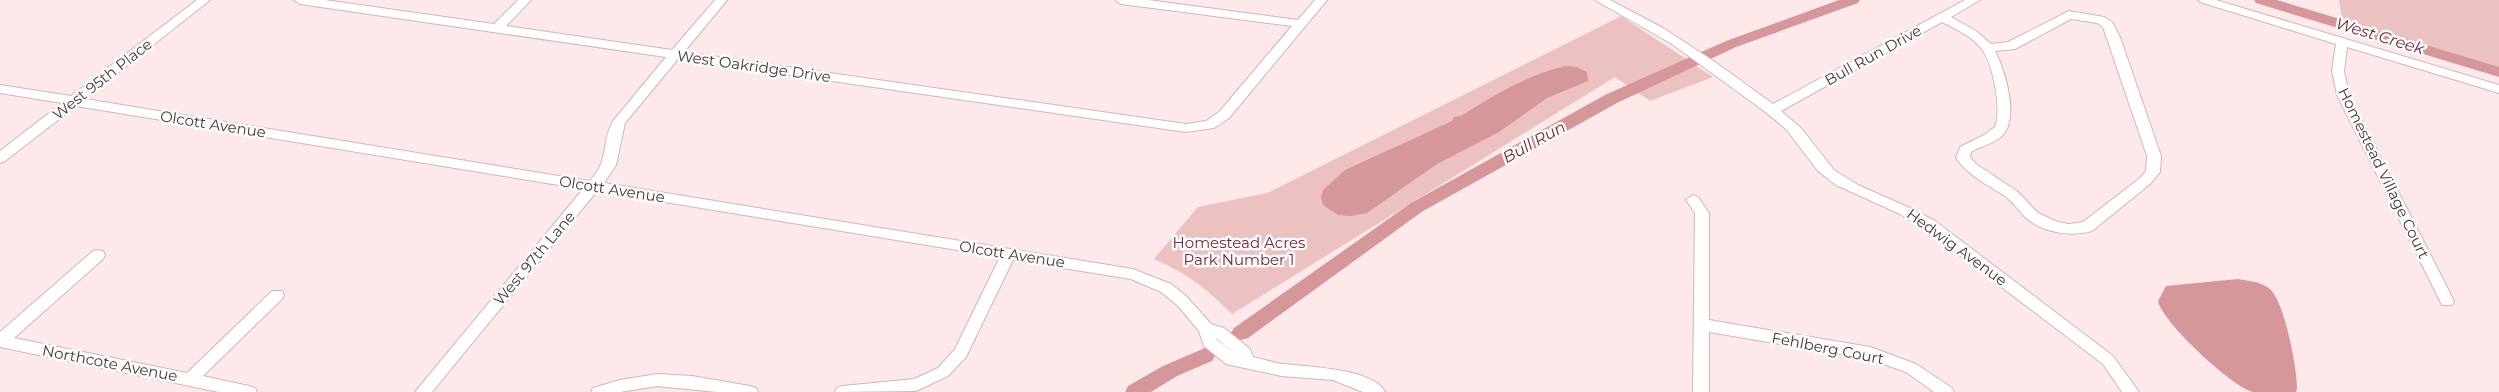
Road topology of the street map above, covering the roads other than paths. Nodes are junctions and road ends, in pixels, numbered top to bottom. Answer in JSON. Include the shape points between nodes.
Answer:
{"nodes":[{"id":1,"x":204,"y":0,"type":"edge"},
{"id":2,"x":300,"y":0,"type":"edge"},
{"id":3,"x":525,"y":0,"type":"edge"},
{"id":4,"x":721,"y":0,"type":"edge"},
{"id":5,"x":1121,"y":0,"type":"edge"},
{"id":6,"x":1322,"y":0,"type":"edge"},
{"id":7,"x":1601,"y":0,"type":"edge"},
{"id":8,"x":1974,"y":0,"type":"edge"},
{"id":9,"x":2204,"y":0,"type":"edge"},
{"id":10,"x":1942,"y":17,"type":"junction"},
{"id":11,"x":1301,"y":24,"type":"junction"},
{"id":12,"x":496,"y":29,"type":"junction"},
{"id":13,"x":2342,"y":41,"type":"junction"},
{"id":14,"x":1987,"y":48,"type":"junction"},
{"id":15,"x":1693,"y":52,"type":"joint"},
{"id":16,"x":674,"y":55,"type":"junction"},
{"id":17,"x":1708,"y":62,"type":"joint"},
{"id":18,"x":2499,"y":88,"type":"edge"},
{"id":19,"x":0,"y":89,"type":"edge"},
{"id":20,"x":74,"y":101,"type":"junction"},
{"id":21,"x":1772,"y":110,"type":"junction"},
{"id":22,"x":0,"y":158,"type":"edge"},
{"id":23,"x":594,"y":186,"type":"junction"},
{"id":24,"x":1693,"y":200,"type":"dead end"},
{"id":25,"x":1009,"y":254,"type":"junction"},
{"id":26,"x":98,"y":255,"type":"dead end"},
{"id":27,"x":277,"y":295,"type":"dead end"},
{"id":28,"x":2447,"y":301,"type":"dead end"},
{"id":29,"x":1702,"y":325,"type":"junction"},
{"id":30,"x":0,"y":342,"type":"edge"},
{"id":31,"x":191,"y":379,"type":"junction"},
{"id":32,"x":249,"y":392,"type":"edge"},
{"id":33,"x":423,"y":392,"type":"edge"},
{"id":34,"x":599,"y":392,"type":"edge"},
{"id":35,"x":750,"y":392,"type":"edge"},
{"id":36,"x":843,"y":392,"type":"edge"},
{"id":37,"x":1377,"y":392,"type":"edge"},
{"id":38,"x":1701,"y":392,"type":"edge"},
{"id":39,"x":1946,"y":392,"type":"edge"},
{"id":40,"x":2131,"y":392,"type":"edge"}],
"edges":[{"from":1,"to":20,"type":"street","name":"West 95th Place"},
{"from":2,"to":12,"type":"street","name":"West Oakridge Drive"},
{"from":3,"to":12,"type":"street"},
{"from":4,"to":16,"type":"street","name":"West 97th Lane"},
{"from":5,"to":11,"type":"street"},
{"from":6,"to":11,"type":"street"},
{"from":7,"to":15,"type":"street","name":"Hedwig Avenue","via":[[1655,26]]},
{"from":8,"to":10,"type":"street","name":"Bull Run Drive"},
{"from":9,"to":13,"type":"street"},
{"from":10,"to":14,"type":"street","via":[[1973,34]]},
{"from":10,"to":21,"type":"street","name":"Bull Run Drive"},
{"from":11,"to":16,"type":"street","name":"West Oakridge Drive","via":[[1224,115],[1209,125],[1179,128]]},
{"from":12,"to":16,"type":"street","name":"West Oakridge Drive"},
{"from":13,"to":18,"type":"street"},
{"from":13,"to":28,"type":"street","name":"Homestead Village Court","via":[[2338,71],[2343,95]]},
{"from":14,"to":14,"type":"street","via":[[2011,46],[2064,16],[2100,20],[2111,29],[2155,162],[2145,181],[2087,226],[2069,229],[2055,227],[2033,216],[2013,196],[1971,168],[1963,158],[1965,150],[1995,135],[2005,120],[1994,64]]},
{"from":15,"to":17,"type":"street","name":"Hedwig Avenue"},
{"from":16,"to":23,"type":"street","name":"West 97th Lane","via":[[615,127],[612,160]]},
{"from":17,"to":21,"type":"street","name":"Hedwig Avenue"},
{"from":19,"to":20,"type":"street","name":"Olcott Avenue"},
{"from":20,"to":22,"type":"street","name":"West 95th Place"},
{"from":20,"to":23,"type":"street","name":"Olcott Avenue"},
{"from":21,"to":40,"type":"street","name":"Hedwig Avenue","via":[[1798,133],[1810,154],[1828,172],[1922,220],[2108,360]]},
{"from":23,"to":25,"type":"street","name":"Olcott Avenue"},
{"from":23,"to":33,"type":"street","name":"West 97th Lane"},
{"from":24,"to":29,"type":"street","via":[[1702,213]]},
{"from":25,"to":36,"type":"street","via":[[961,353],[943,372],[916,385]]},
{"from":25,"to":37,"type":"street","name":"Olcott Avenue","via":[[1144,278],[1175,295],[1206,329],[1209,342],[1231,360],[1281,370],[1334,374]]},
{"from":26,"to":30,"type":"street"},
{"from":27,"to":31,"type":"street"},
{"from":29,"to":38,"type":"street"},
{"from":29,"to":39,"type":"street","name":"Fehlberg Court","via":[[1870,353],[1911,368]]},
{"from":30,"to":31,"type":"street","name":"Northcote Avenue"},
{"from":31,"to":32,"type":"street","name":"Northcote Avenue"},
{"from":34,"to":35,"type":"street","via":[[636,381],[672,378]]}]}
